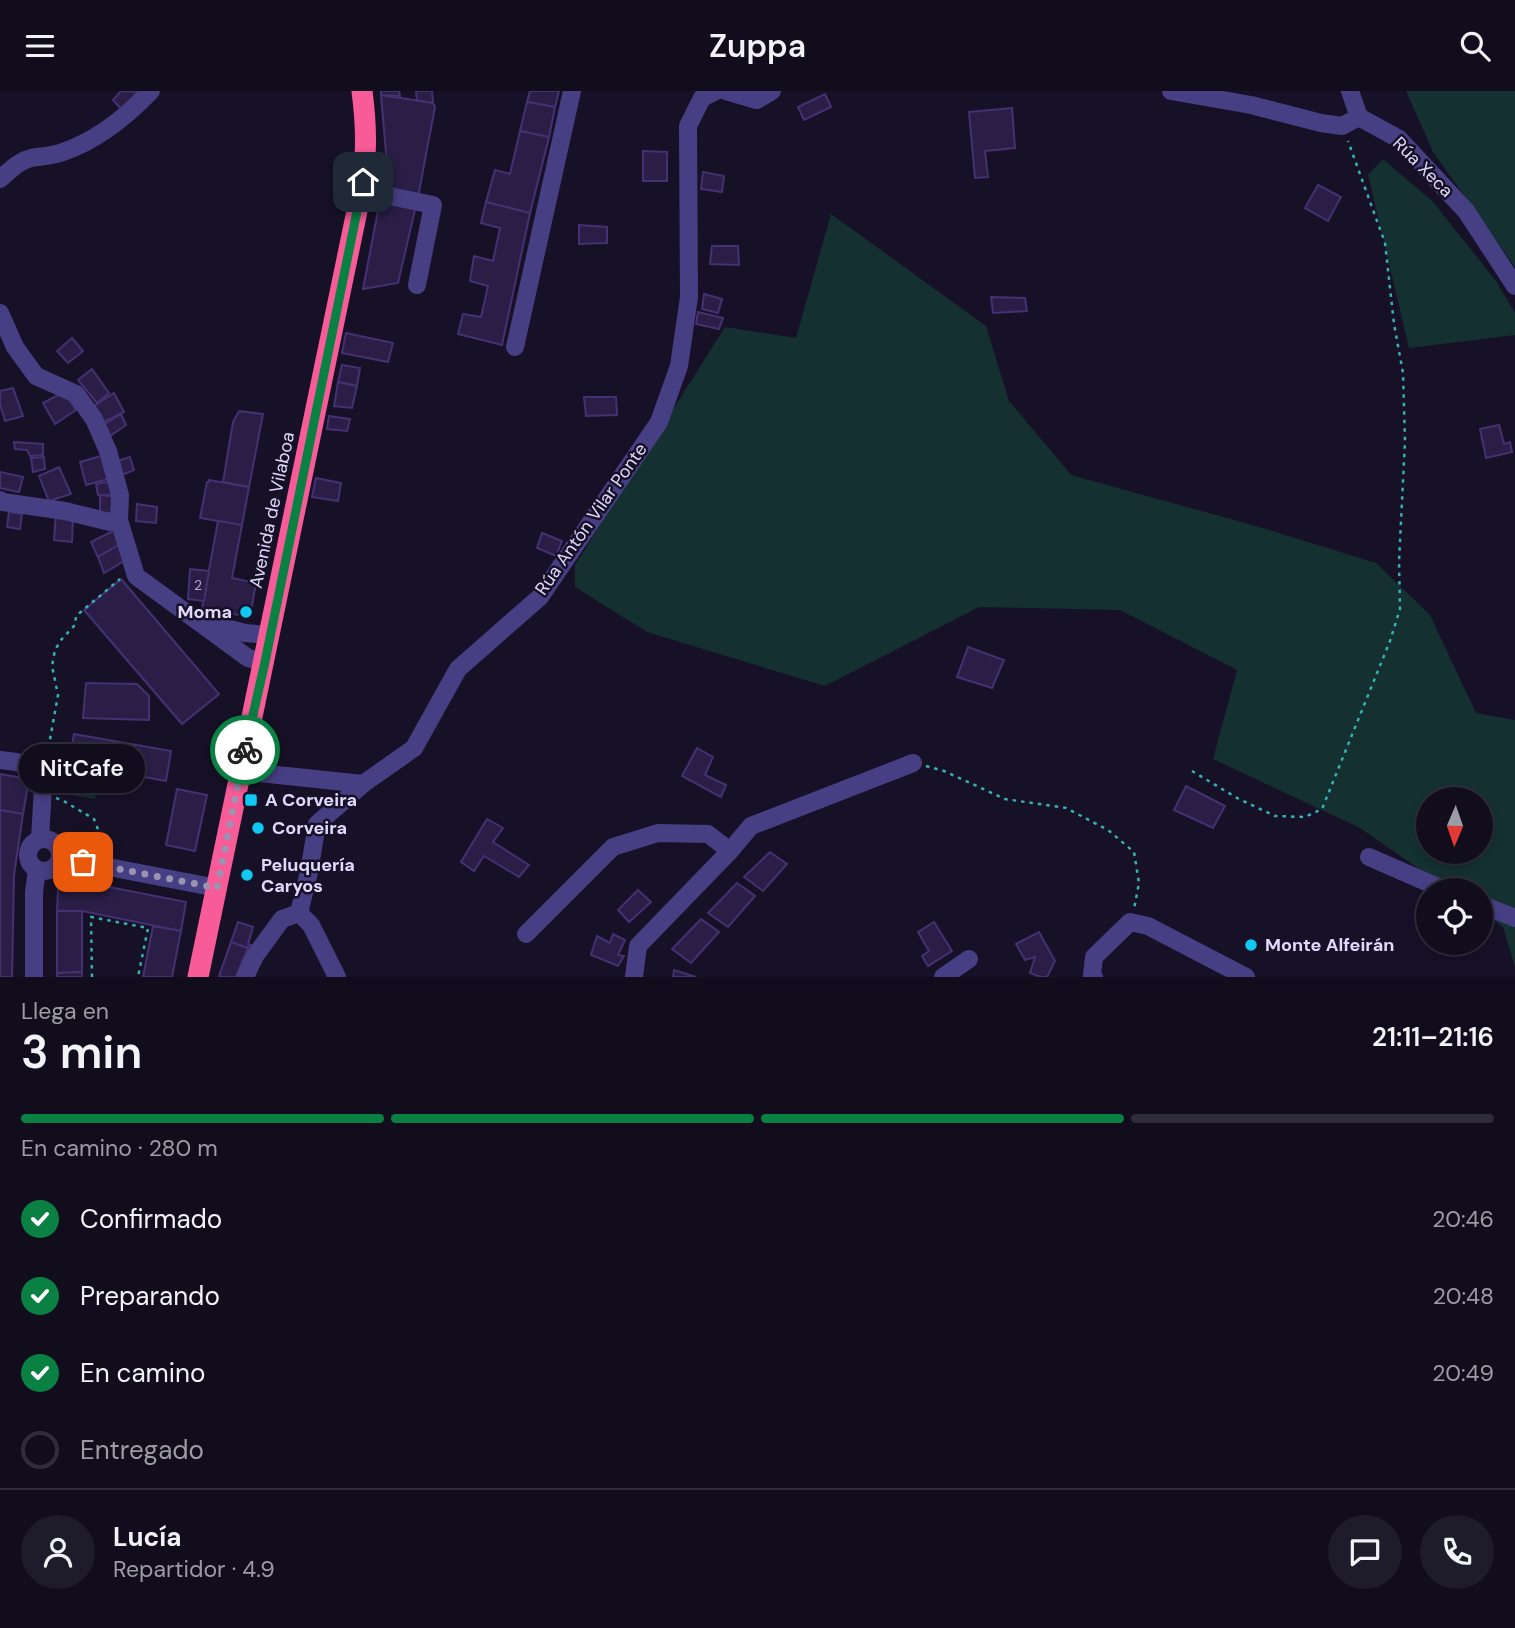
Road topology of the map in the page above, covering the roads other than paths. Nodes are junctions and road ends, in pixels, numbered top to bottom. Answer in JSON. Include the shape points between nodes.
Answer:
{"nodes":[{"id":1,"x":151,"y":91,"type":"edge"},
{"id":2,"x":362,"y":91,"type":"edge"},
{"id":3,"x":572,"y":91,"type":"edge"},
{"id":4,"x":716,"y":91,"type":"edge"},
{"id":5,"x":726,"y":91,"type":"edge"},
{"id":6,"x":772,"y":91,"type":"edge"},
{"id":7,"x":1171,"y":91,"type":"edge"},
{"id":8,"x":1350,"y":91,"type":"edge"},
{"id":9,"x":1359,"y":117,"type":"junction"},
{"id":10,"x":0,"y":179,"type":"edge"},
{"id":11,"x":361,"y":190,"type":"junction"},
{"id":12,"x":417,"y":285,"type":"dead end"},
{"id":13,"x":1515,"y":286,"type":"edge"},
{"id":14,"x":0,"y":313,"type":"edge"},
{"id":15,"x":515,"y":347,"type":"dead end"},
{"id":16,"x":0,"y":500,"type":"edge"},
{"id":17,"x":119,"y":520,"type":"junction"},
{"id":18,"x":270,"y":635,"type":"junction"},
{"id":19,"x":241,"y":641,"type":"junction"},
{"id":20,"x":265,"y":662,"type":"junction"},
{"id":21,"x":0,"y":760,"type":"edge"},
{"id":22,"x":913,"y":763,"type":"road end"},
{"id":23,"x":240,"y":771,"type":"junction"},
{"id":24,"x":363,"y":784,"type":"junction"},
{"id":25,"x":40,"y":839,"type":"junction"},
{"id":26,"x":730,"y":851,"type":"junction"},
{"id":27,"x":1369,"y":857,"type":"dead end"},
{"id":28,"x":60,"y":859,"type":"junction"},
{"id":29,"x":37,"y":870,"type":"junction"},
{"id":30,"x":1417,"y":878,"type":"edge"},
{"id":31,"x":217,"y":888,"type":"junction"},
{"id":32,"x":1493,"y":909,"type":"edge"},
{"id":33,"x":299,"y":913,"type":"junction"},
{"id":34,"x":1515,"y":918,"type":"edge"},
{"id":35,"x":526,"y":934,"type":"dead end"},
{"id":36,"x":969,"y":959,"type":"dead end"},
{"id":37,"x":34,"y":977,"type":"edge"},
{"id":38,"x":198,"y":977,"type":"edge"},
{"id":39,"x":246,"y":977,"type":"edge"},
{"id":40,"x":337,"y":977,"type":"edge"},
{"id":41,"x":634,"y":977,"type":"edge"},
{"id":42,"x":943,"y":977,"type":"edge"},
{"id":43,"x":1094,"y":977,"type":"edge"},
{"id":44,"x":1246,"y":977,"type":"edge"}],
"edges":[{"from":1,"to":10,"type":"street","via":[[93,139],[17,164]]},
{"from":2,"to":11,"type":"highway","name":"Avenida de Vilaboa","via":[[366,133]]},
{"from":3,"to":15,"type":"street"},
{"from":4,"to":24,"type":"street","name":"Rúa Antón Vilar Ponte","via":[[702,98],[688,126],[689,297],[679,366],[659,422],[540,597],[458,669],[414,748]]},
{"from":5,"to":6,"type":"street","via":[[757,100]]},
{"from":7,"to":9,"type":"street","via":[[1342,127]]},
{"from":8,"to":9,"type":"street"},
{"from":9,"to":13,"type":"street","name":"Rúa Xeca","via":[[1399,139],[1466,211]]},
{"from":11,"to":12,"type":"street","via":[[433,205]]},
{"from":11,"to":18,"type":"highway","name":"Avenida de Vilaboa"},
{"from":14,"to":17,"type":"street","via":[[15,347],[36,376],[76,394],[94,419],[120,495]]},
{"from":16,"to":17,"type":"street"},
{"from":17,"to":19,"type":"street","via":[[136,576],[192,616]]},
{"from":18,"to":19,"type":"street"},
{"from":18,"to":20,"type":"highway","name":"Avenida de Vilaboa"},
{"from":19,"to":20,"type":"street","via":[[248,657]]},
{"from":20,"to":23,"type":"highway","name":"Avenida de Vilaboa"},
{"from":21,"to":25,"type":"street","via":[[44,769]]},
{"from":22,"to":26,"type":"street","via":[[751,826]]},
{"from":23,"to":24,"type":"street"},
{"from":23,"to":31,"type":"highway","name":"Avenida de Vilaboa"},
{"from":24,"to":33,"type":"street","name":"Rúa Antón Vilar Ponte","via":[[317,824]]},
{"from":25,"to":28,"type":"street","via":[[57,845]]},
{"from":25,"to":29,"type":"street","via":[[27,853]]},
{"from":26,"to":35,"type":"street","via":[[708,834],[659,834],[613,847]]},
{"from":26,"to":41,"type":"street","via":[[638,946]]},
{"from":27,"to":30,"type":"street"},
{"from":28,"to":29,"type":"street","via":[[53,869]]},
{"from":28,"to":31,"type":"street"},
{"from":29,"to":37,"type":"street"},
{"from":31,"to":38,"type":"highway","name":"Avenida de Vilaboa"},
{"from":32,"to":34,"type":"street"},
{"from":33,"to":39,"type":"street","via":[[282,919]]},
{"from":33,"to":40,"type":"street","via":[[311,925]]},
{"from":36,"to":42,"type":"street"},
{"from":43,"to":44,"type":"street","via":[[1094,957],[1130,922],[1148,926]]}]}
